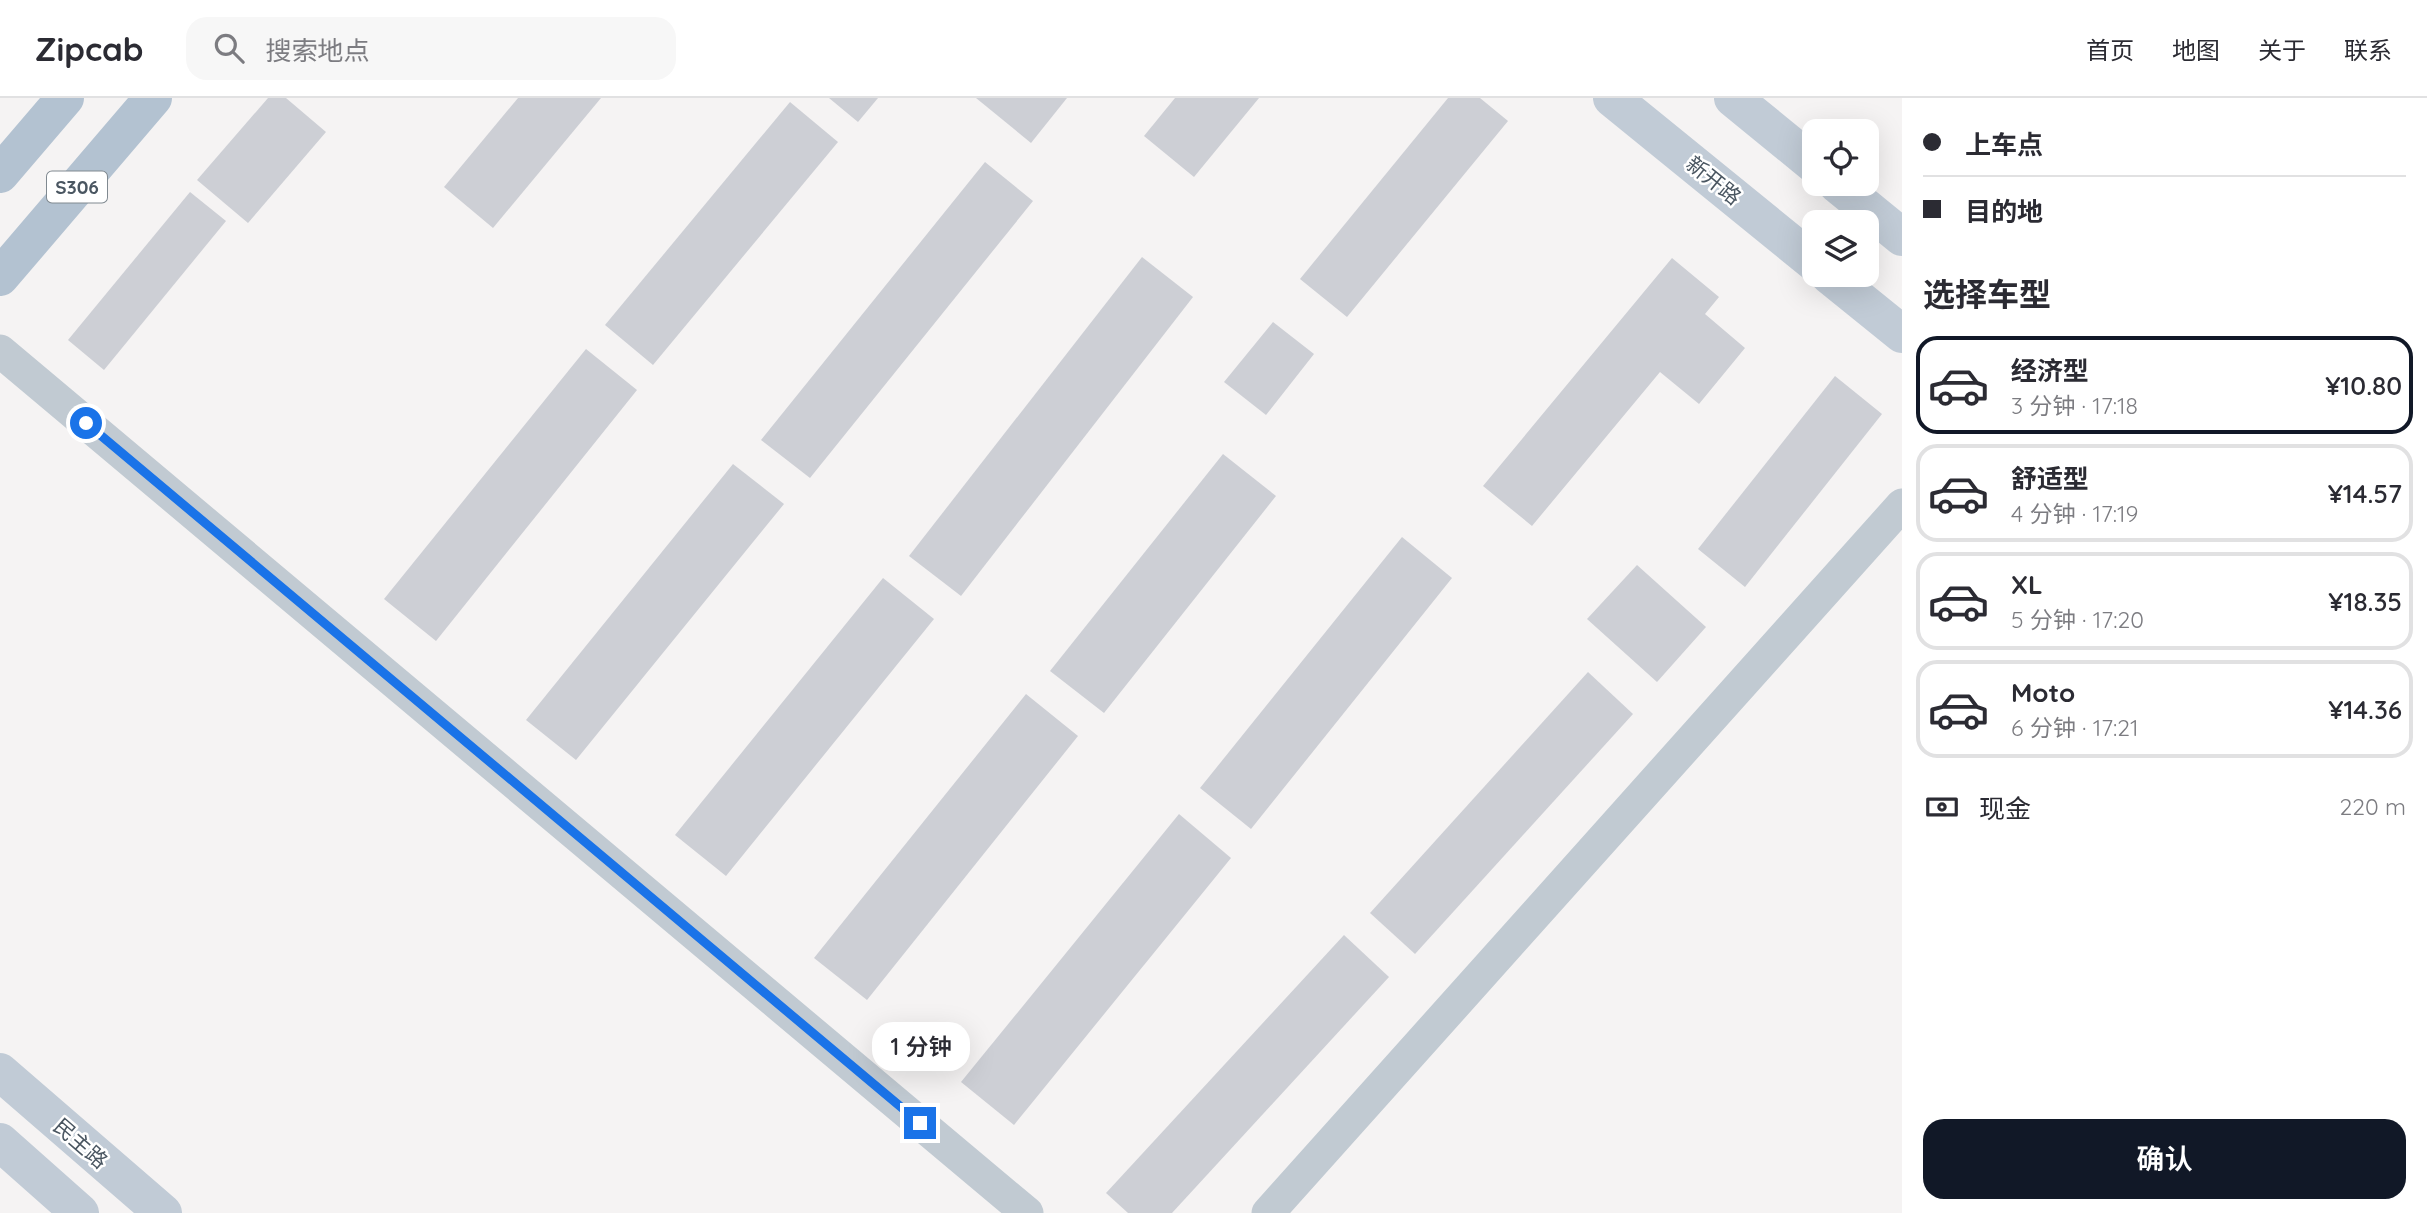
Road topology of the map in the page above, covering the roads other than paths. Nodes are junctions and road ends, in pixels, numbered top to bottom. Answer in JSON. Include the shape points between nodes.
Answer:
{"nodes":[{"id":1,"x":65,"y":98,"type":"edge"},
{"id":2,"x":153,"y":98,"type":"edge"},
{"id":3,"x":1612,"y":98,"type":"edge"},
{"id":4,"x":1733,"y":98,"type":"edge"},
{"id":5,"x":1802,"y":154,"type":"edge"},
{"id":6,"x":0,"y":174,"type":"edge"},
{"id":7,"x":1852,"y":196,"type":"edge"},
{"id":8,"x":1902,"y":237,"type":"edge"},
{"id":9,"x":1802,"y":252,"type":"edge"},
{"id":10,"x":0,"y":277,"type":"edge"},
{"id":11,"x":1844,"y":287,"type":"edge"},
{"id":12,"x":1902,"y":334,"type":"edge"},
{"id":13,"x":0,"y":351,"type":"edge"},
{"id":14,"x":1902,"y":505,"type":"edge"},
{"id":15,"x":0,"y":1072,"type":"edge"},
{"id":16,"x":0,"y":1142,"type":"edge"},
{"id":17,"x":80,"y":1213,"type":"edge"},
{"id":18,"x":163,"y":1213,"type":"edge"},
{"id":19,"x":1027,"y":1213,"type":"edge"},
{"id":20,"x":1268,"y":1213,"type":"edge"}],
"edges":[{"from":1,"to":6,"type":"main road"},
{"from":2,"to":10,"type":"main road","number":"S306"},
{"from":3,"to":9,"type":"main road","name":"新开路"},
{"from":4,"to":5,"type":"main road"},
{"from":7,"to":8,"type":"main road"},
{"from":11,"to":12,"type":"main road"},
{"from":13,"to":19,"type":"street"},
{"from":14,"to":20,"type":"street"},
{"from":15,"to":18,"type":"main road","name":"民主路"},
{"from":16,"to":17,"type":"main road"}]}
